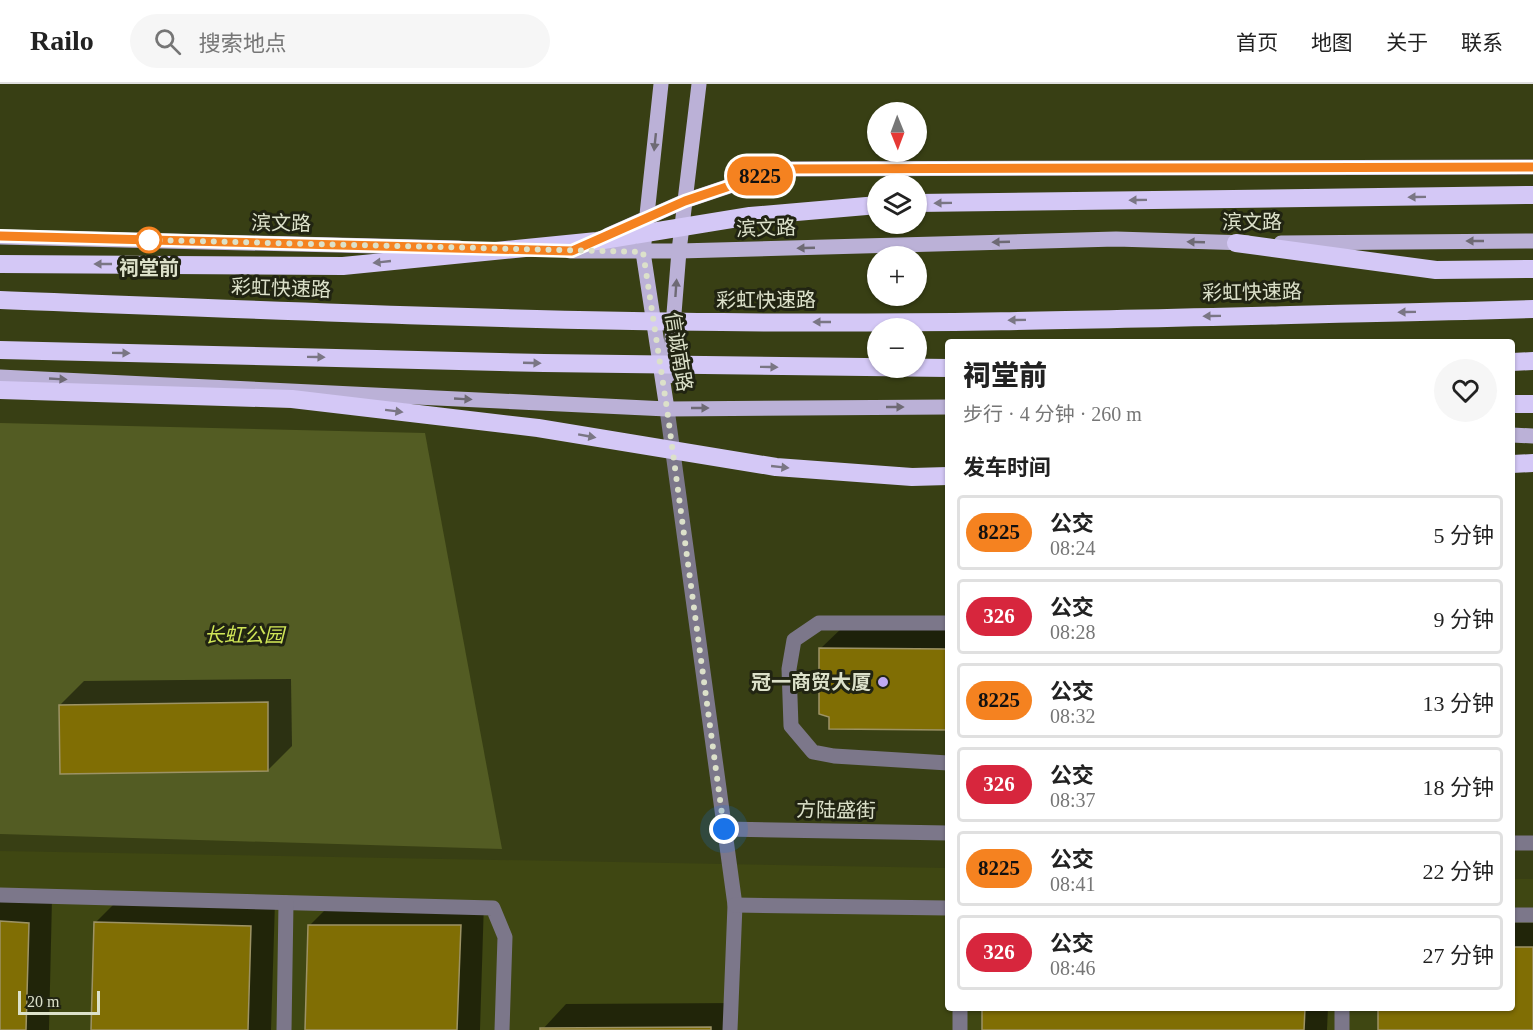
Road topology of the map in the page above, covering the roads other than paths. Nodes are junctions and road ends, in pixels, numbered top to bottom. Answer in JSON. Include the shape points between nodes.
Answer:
{"nodes":[{"id":1,"x":661,"y":84,"type":"edge"},
{"id":2,"x":699,"y":84,"type":"edge"},
{"id":3,"x":1533,"y":167,"type":"edge"},
{"id":4,"x":1533,"y":195,"type":"edge"},
{"id":5,"x":685,"y":201,"type":"junction"},
{"id":6,"x":927,"y":203,"type":"edge"},
{"id":7,"x":867,"y":206,"type":"edge"},
{"id":8,"x":647,"y":218,"type":"junction"},
{"id":9,"x":0,"y":237,"type":"edge"},
{"id":10,"x":1533,"y":241,"type":"edge"},
{"id":11,"x":1236,"y":243,"type":"junction"},
{"id":12,"x":572,"y":251,"type":"junction"},
{"id":13,"x":643,"y":252,"type":"junction"},
{"id":14,"x":679,"y":252,"type":"junction"},
{"id":15,"x":0,"y":264,"type":"edge"},
{"id":16,"x":1533,"y":269,"type":"edge"},
{"id":17,"x":0,"y":300,"type":"edge"},
{"id":18,"x":1533,"y":309,"type":"edge"},
{"id":19,"x":0,"y":350,"type":"edge"},
{"id":20,"x":1515,"y":362,"type":"edge"},
{"id":21,"x":1533,"y":362,"type":"edge"},
{"id":22,"x":945,"y":368,"type":"edge"},
{"id":23,"x":0,"y":377,"type":"edge"},
{"id":24,"x":0,"y":390,"type":"edge"},
{"id":25,"x":1515,"y":404,"type":"edge"},
{"id":26,"x":1533,"y":404,"type":"edge"},
{"id":27,"x":945,"y":407,"type":"edge"},
{"id":28,"x":667,"y":409,"type":"junction"},
{"id":29,"x":1515,"y":435,"type":"edge"},
{"id":30,"x":1533,"y":436,"type":"edge"},
{"id":31,"x":1533,"y":463,"type":"edge"},
{"id":32,"x":1515,"y":464,"type":"edge"},
{"id":33,"x":945,"y":476,"type":"edge"},
{"id":34,"x":945,"y":623,"type":"edge"},
{"id":35,"x":945,"y":763,"type":"edge"},
{"id":36,"x":724,"y":829,"type":"junction"},
{"id":37,"x":945,"y":833,"type":"edge"},
{"id":38,"x":1515,"y":843,"type":"edge"},
{"id":39,"x":1533,"y":843,"type":"edge"},
{"id":40,"x":0,"y":895,"type":"edge"},
{"id":41,"x":286,"y":903,"type":"junction"},
{"id":42,"x":735,"y":905,"type":"junction"},
{"id":43,"x":945,"y":908,"type":"edge"},
{"id":44,"x":1515,"y":915,"type":"edge"},
{"id":45,"x":1533,"y":915,"type":"edge"},
{"id":46,"x":960,"y":1011,"type":"edge"},
{"id":47,"x":1342,"y":1011,"type":"edge"},
{"id":48,"x":284,"y":1030,"type":"edge"},
{"id":49,"x":502,"y":1030,"type":"edge"},
{"id":50,"x":730,"y":1030,"type":"edge"},
{"id":51,"x":960,"y":1030,"type":"edge"},
{"id":52,"x":1342,"y":1030,"type":"edge"}],
"edges":[{"from":1,"to":8,"type":"main road","name":"信诚南路","one_way":true},
{"from":2,"to":5,"type":"main road","name":"信诚南路"},
{"from":3,"to":5,"type":"main road","via":[[780,169]]},
{"from":4,"to":6,"type":"highway","one_way":true},
{"from":5,"to":8,"type":"main road"},
{"from":5,"to":14,"type":"main road","name":"信诚南路"},
{"from":7,"to":15,"type":"highway","one_way":true,"bridge":true,"via":[[750,216],[597,241],[343,266]]},
{"from":8,"to":12,"type":"main road"},
{"from":8,"to":13,"type":"main road","name":"信诚南路"},
{"from":9,"to":12,"type":"main road","name":"滨文路"},
{"from":10,"to":11,"type":"main road","name":"滨文路","one_way":true},
{"from":11,"to":14,"type":"main road","name":"滨文路","one_way":true,"via":[[1116,239]]},
{"from":11,"to":16,"type":"highway","via":[[1436,270]]},
{"from":12,"to":13,"type":"main road","name":"滨文路"},
{"from":13,"to":14,"type":"main road","name":"滨文路"},
{"from":13,"to":28,"type":"main road","name":"信诚南路"},
{"from":28,"to":14,"type":"main road","name":"信诚南路","one_way":true},
{"from":18,"to":17,"type":"highway","name":"彩虹快速路","one_way":true,"bridge":true,"via":[[920,322],[724,322],[408,316]]},
{"from":19,"to":22,"type":"highway","one_way":true,"bridge":true},
{"from":20,"to":21,"type":"highway"},
{"from":23,"to":28,"type":"main road","one_way":true},
{"from":24,"to":33,"type":"highway","one_way":true,"bridge":true,"via":[[292,399],[537,428],[776,467]]},
{"from":25,"to":26,"type":"highway"},
{"from":28,"to":27,"type":"main road","one_way":true},
{"from":28,"to":36,"type":"street"},
{"from":29,"to":30,"type":"main road"},
{"from":31,"to":32,"type":"highway"},
{"from":34,"to":35,"type":"street","via":[[819,623],[794,640],[789,669],[791,726],[813,752]]},
{"from":36,"to":37,"type":"street","name":"方陆盛街"},
{"from":36,"to":42,"type":"street"},
{"from":38,"to":39,"type":"street"},
{"from":40,"to":41,"type":"street"},
{"from":41,"to":48,"type":"street"},
{"from":41,"to":49,"type":"street","via":[[493,908],[505,937]]},
{"from":42,"to":43,"type":"street"},
{"from":42,"to":50,"type":"street"},
{"from":44,"to":45,"type":"street"},
{"from":46,"to":51,"type":"street"},
{"from":47,"to":52,"type":"street"}]}
